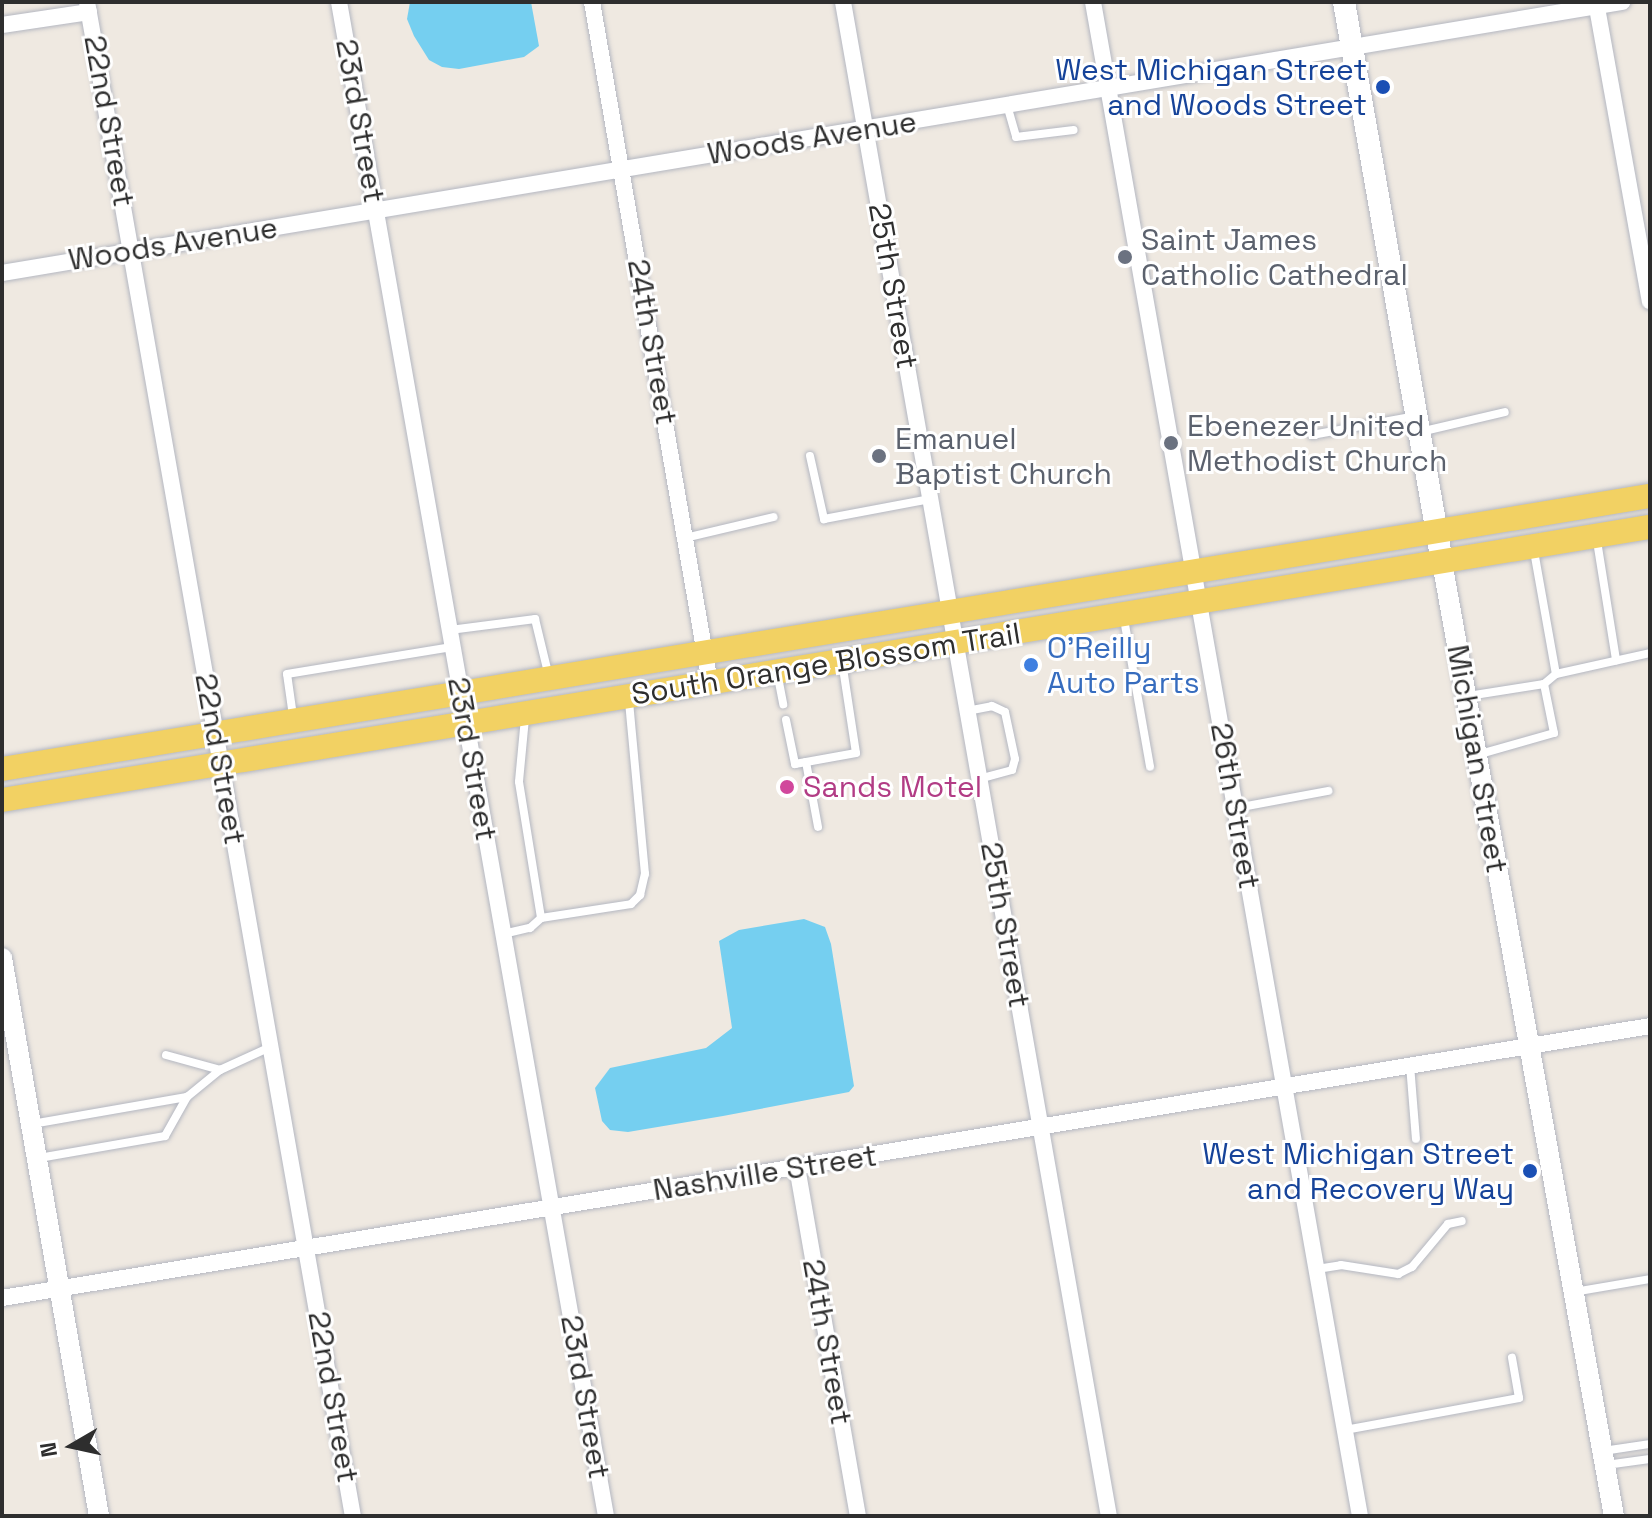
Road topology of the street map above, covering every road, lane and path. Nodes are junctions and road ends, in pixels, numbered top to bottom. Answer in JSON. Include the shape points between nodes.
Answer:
{"nodes":[{"id":1,"x":339,"y":2,"type":"edge"},
{"id":2,"x":592,"y":2,"type":"edge"},
{"id":3,"x":843,"y":2,"type":"edge"},
{"id":4,"x":1093,"y":2,"type":"edge"},
{"id":5,"x":1344,"y":2,"type":"edge"},
{"id":6,"x":1622,"y":2,"type":"edge"},
{"id":7,"x":1597,"y":4,"type":"edge"},
{"id":8,"x":88,"y":7,"type":"edge"},
{"id":9,"x":2,"y":25,"type":"edge"},
{"id":10,"x":1352,"y":47,"type":"junction"},
{"id":11,"x":1108,"y":88,"type":"junction"},
{"id":12,"x":1007,"y":105,"type":"junction"},
{"id":13,"x":865,"y":130,"type":"junction"},
{"id":14,"x":1074,"y":130,"type":"dead end"},
{"id":15,"x":622,"y":170,"type":"junction"},
{"id":16,"x":377,"y":211,"type":"junction"},
{"id":17,"x":132,"y":251,"type":"junction"},
{"id":18,"x":2,"y":273,"type":"edge"},
{"id":19,"x":1650,"y":301,"type":"edge"},
{"id":20,"x":1505,"y":412,"type":"dead end"},
{"id":21,"x":1418,"y":424,"type":"junction"},
{"id":22,"x":1312,"y":435,"type":"dead end"},
{"id":23,"x":810,"y":456,"type":"dead end"},
{"id":24,"x":1650,"y":496,"type":"edge"},
{"id":25,"x":930,"y":499,"type":"junction"},
{"id":26,"x":774,"y":517,"type":"dead end"},
{"id":27,"x":1650,"y":527,"type":"edge"},
{"id":28,"x":1437,"y":532,"type":"junction"},
{"id":29,"x":1597,"y":536,"type":"junction"},
{"id":30,"x":685,"y":538,"type":"junction"},
{"id":31,"x":1533,"y":546,"type":"junction"},
{"id":32,"x":1442,"y":562,"type":"junction"},
{"id":33,"x":1193,"y":573,"type":"junction"},
{"id":34,"x":1198,"y":602,"type":"junction"},
{"id":35,"x":950,"y":612,"type":"junction"},
{"id":36,"x":1124,"y":614,"type":"junction"},
{"id":37,"x":451,"y":639,"type":"junction"},
{"id":38,"x":955,"y":642,"type":"junction"},
{"id":39,"x":705,"y":653,"type":"junction"},
{"id":40,"x":1650,"y":653,"type":"edge"},
{"id":41,"x":1616,"y":660,"type":"junction"},
{"id":42,"x":842,"y":661,"type":"junction"},
{"id":43,"x":777,"y":672,"type":"junction"},
{"id":44,"x":1556,"y":674,"type":"junction"},
{"id":45,"x":549,"y":678,"type":"junction"},
{"id":46,"x":710,"y":683,"type":"junction"},
{"id":47,"x":1544,"y":684,"type":"junction"},
{"id":48,"x":461,"y":693,"type":"junction"},
{"id":49,"x":629,"y":696,"type":"junction"},
{"id":50,"x":1466,"y":696,"type":"junction"},
{"id":51,"x":783,"y":704,"type":"dead end"},
{"id":52,"x":967,"y":711,"type":"junction"},
{"id":53,"x":524,"y":714,"type":"junction"},
{"id":54,"x":786,"y":720,"type":"dead end"},
{"id":55,"x":294,"y":721,"type":"junction"},
{"id":56,"x":466,"y":724,"type":"junction"},
{"id":57,"x":215,"y":734,"type":"junction"},
{"id":58,"x":1477,"y":755,"type":"junction"},
{"id":59,"x":806,"y":762,"type":"junction"},
{"id":60,"x":220,"y":764,"type":"junction"},
{"id":61,"x":1150,"y":767,"type":"dead end"},
{"id":62,"x":2,"y":769,"type":"edge"},
{"id":63,"x":979,"y":779,"type":"junction"},
{"id":64,"x":1328,"y":791,"type":"dead end"},
{"id":65,"x":2,"y":800,"type":"edge"},
{"id":66,"x":1236,"y":808,"type":"junction"},
{"id":67,"x":818,"y":827,"type":"dead end"},
{"id":68,"x":541,"y":918,"type":"junction"},
{"id":69,"x":503,"y":934,"type":"junction"},
{"id":70,"x":2,"y":958,"type":"edge"},
{"id":71,"x":1650,"y":1026,"type":"edge"},
{"id":72,"x":1529,"y":1046,"type":"junction"},
{"id":73,"x":271,"y":1047,"type":"junction"},
{"id":74,"x":166,"y":1055,"type":"dead end"},
{"id":75,"x":1410,"y":1065,"type":"junction"},
{"id":76,"x":220,"y":1070,"type":"junction"},
{"id":77,"x":1285,"y":1086,"type":"junction"},
{"id":78,"x":187,"y":1097,"type":"junction"},
{"id":79,"x":31,"y":1124,"type":"junction"},
{"id":80,"x":1041,"y":1128,"type":"junction"},
{"id":81,"x":1416,"y":1139,"type":"dead end"},
{"id":82,"x":37,"y":1158,"type":"junction"},
{"id":83,"x":797,"y":1167,"type":"junction"},
{"id":84,"x":553,"y":1208,"type":"junction"},
{"id":85,"x":1462,"y":1221,"type":"dead end"},
{"id":86,"x":307,"y":1249,"type":"junction"},
{"id":87,"x":1317,"y":1269,"type":"junction"},
{"id":88,"x":1650,"y":1279,"type":"edge"},
{"id":89,"x":60,"y":1289,"type":"junction"},
{"id":90,"x":1573,"y":1292,"type":"junction"},
{"id":91,"x":2,"y":1298,"type":"edge"},
{"id":92,"x":1512,"y":1358,"type":"dead end"},
{"id":93,"x":1345,"y":1430,"type":"junction"},
{"id":94,"x":1650,"y":1444,"type":"edge"},
{"id":95,"x":1604,"y":1458,"type":"junction"},
{"id":96,"x":1650,"y":1459,"type":"edge"},
{"id":97,"x":99,"y":1516,"type":"edge"},
{"id":98,"x":353,"y":1516,"type":"edge"},
{"id":99,"x":606,"y":1516,"type":"edge"},
{"id":100,"x":858,"y":1516,"type":"edge"},
{"id":101,"x":1109,"y":1516,"type":"edge"},
{"id":102,"x":1360,"y":1516,"type":"edge"},
{"id":103,"x":1614,"y":1516,"type":"edge"}],
"edges":[{"from":1,"to":16,"type":"street","name":"23rd Street"},
{"from":2,"to":15,"type":"street","name":"24th Street"},
{"from":3,"to":13,"type":"street","name":"25th Street"},
{"from":4,"to":11,"type":"street","name":"26th Street"},
{"from":5,"to":10,"type":"main road","name":"Michigan Street"},
{"from":6,"to":7,"type":"street","name":"Woods Avenue"},
{"from":7,"to":10,"type":"street","name":"Woods Avenue"},
{"from":7,"to":19,"type":"street"},
{"from":8,"to":9,"type":"street"},
{"from":8,"to":17,"type":"street","name":"22nd Street"},
{"from":10,"to":11,"type":"street","name":"Woods Avenue"},
{"from":10,"to":21,"type":"main road","name":"Michigan Street"},
{"from":11,"to":12,"type":"street","name":"Woods Avenue"},
{"from":11,"to":33,"type":"street","name":"26th Street"},
{"from":12,"to":13,"type":"street","name":"Woods Avenue"},
{"from":12,"to":14,"type":"lane","via":[[1016,137]]},
{"from":13,"to":15,"type":"street","name":"Woods Avenue"},
{"from":13,"to":25,"type":"street","name":"25th Street"},
{"from":15,"to":16,"type":"street","name":"Woods Avenue"},
{"from":15,"to":30,"type":"street","name":"24th Street"},
{"from":16,"to":17,"type":"street","name":"Woods Avenue"},
{"from":16,"to":37,"type":"street","name":"23rd Street"},
{"from":17,"to":18,"type":"street","name":"Woods Avenue"},
{"from":17,"to":57,"type":"street","name":"22nd Street"},
{"from":20,"to":21,"type":"lane"},
{"from":21,"to":22,"type":"lane"},
{"from":21,"to":28,"type":"main road","name":"Michigan Street"},
{"from":23,"to":25,"type":"lane","via":[[824,519]]},
{"from":24,"to":28,"type":"main road","name":"South Orange Blossom Trail"},
{"from":25,"to":35,"type":"street","name":"25th Street"},
{"from":26,"to":30,"type":"lane"},
{"from":27,"to":29,"type":"main road","name":"South Orange Blossom Trail"},
{"from":28,"to":32,"type":"main road","name":"Michigan Street"},
{"from":28,"to":33,"type":"main road","name":"South Orange Blossom Trail"},
{"from":29,"to":31,"type":"main road","name":"South Orange Blossom Trail"},
{"from":29,"to":41,"type":"lane"},
{"from":30,"to":39,"type":"street","name":"24th Street"},
{"from":31,"to":32,"type":"main road","name":"South Orange Blossom Trail"},
{"from":31,"to":44,"type":"lane"},
{"from":32,"to":34,"type":"main road","name":"South Orange Blossom Trail"},
{"from":32,"to":50,"type":"street","name":"Michigan Street"},
{"from":33,"to":34,"type":"street","name":"26th Street"},
{"from":33,"to":35,"type":"main road","name":"South Orange Blossom Trail"},
{"from":34,"to":36,"type":"main road","name":"South Orange Blossom Trail"},
{"from":34,"to":66,"type":"street","name":"26th Street"},
{"from":35,"to":38,"type":"street","name":"25th Street"},
{"from":35,"to":39,"type":"main road","name":"South Orange Blossom Trail"},
{"from":36,"to":38,"type":"main road","name":"South Orange Blossom Trail"},
{"from":36,"to":61,"type":"lane"},
{"from":37,"to":45,"type":"lane","via":[[535,619]]},
{"from":37,"to":48,"type":"street","name":"23rd Street"},
{"from":37,"to":55,"type":"lane","via":[[287,674]]},
{"from":38,"to":42,"type":"main road","name":"South Orange Blossom Trail"},
{"from":38,"to":52,"type":"street","name":"25th Street"},
{"from":39,"to":45,"type":"main road","name":"South Orange Blossom Trail"},
{"from":39,"to":46,"type":"street","name":"24th Street"},
{"from":40,"to":41,"type":"lane"},
{"from":41,"to":44,"type":"lane"},
{"from":42,"to":43,"type":"main road","name":"South Orange Blossom Trail"},
{"from":42,"to":59,"type":"lane","via":[[856,753]]},
{"from":43,"to":46,"type":"main road","name":"South Orange Blossom Trail"},
{"from":43,"to":51,"type":"lane"},
{"from":44,"to":47,"type":"lane"},
{"from":45,"to":48,"type":"main road","name":"South Orange Blossom Trail"},
{"from":46,"to":49,"type":"main road","name":"South Orange Blossom Trail"},
{"from":47,"to":50,"type":"lane"},
{"from":47,"to":58,"type":"lane","via":[[1554,733]]},
{"from":48,"to":55,"type":"main road","name":"South Orange Blossom Trail"},
{"from":48,"to":56,"type":"street","name":"23rd Street"},
{"from":49,"to":53,"type":"main road","name":"South Orange Blossom Trail"},
{"from":49,"to":68,"type":"lane","via":[[643,827],[645,874],[640,895],[631,904]]},
{"from":50,"to":58,"type":"street","name":"Michigan Street"},
{"from":52,"to":63,"type":"street","name":"25th Street"},
{"from":52,"to":63,"type":"lane","via":[[998,707],[1005,712],[1011,736],[1012,770]]},
{"from":53,"to":56,"type":"main road","name":"South Orange Blossom Trail"},
{"from":53,"to":68,"type":"lane","via":[[519,755]]},
{"from":54,"to":59,"type":"lane","via":[[795,764]]},
{"from":55,"to":57,"type":"main road","name":"South Orange Blossom Trail"},
{"from":56,"to":60,"type":"main road","name":"South Orange Blossom Trail"},
{"from":56,"to":69,"type":"street","name":"23rd Street"},
{"from":57,"to":60,"type":"street","name":"22nd Street"},
{"from":57,"to":62,"type":"main road","name":"South Orange Blossom Trail"},
{"from":58,"to":72,"type":"street","name":"Michigan Street"},
{"from":59,"to":67,"type":"lane"},
{"from":60,"to":65,"type":"main road","name":"South Orange Blossom Trail"},
{"from":60,"to":73,"type":"street","name":"22nd Street"},
{"from":63,"to":80,"type":"street","name":"25th Street"},
{"from":64,"to":66,"type":"lane"},
{"from":66,"to":77,"type":"street","name":"26th Street"},
{"from":68,"to":69,"type":"lane","via":[[530,928]]},
{"from":69,"to":84,"type":"street","name":"23rd Street"},
{"from":70,"to":79,"type":"street"},
{"from":71,"to":72,"type":"street","name":"Nashville Street"},
{"from":72,"to":75,"type":"street","name":"Nashville Street"},
{"from":72,"to":90,"type":"street","name":"Michigan Street"},
{"from":73,"to":76,"type":"lane"},
{"from":73,"to":86,"type":"street","name":"22nd Street"},
{"from":74,"to":76,"type":"lane"},
{"from":75,"to":77,"type":"street","name":"Nashville Street"},
{"from":75,"to":81,"type":"lane"},
{"from":76,"to":78,"type":"lane"},
{"from":77,"to":80,"type":"street","name":"Nashville Street"},
{"from":77,"to":87,"type":"street","name":"26th Street"},
{"from":78,"to":79,"type":"lane"},
{"from":78,"to":82,"type":"lane","via":[[165,1136]]},
{"from":79,"to":82,"type":"street"},
{"from":80,"to":83,"type":"street","name":"Nashville Street"},
{"from":80,"to":101,"type":"street","name":"25th Street"},
{"from":82,"to":89,"type":"street"},
{"from":83,"to":84,"type":"street","name":"Nashville Street"},
{"from":83,"to":100,"type":"street","name":"24th Street"},
{"from":84,"to":86,"type":"street","name":"Nashville Street"},
{"from":84,"to":99,"type":"street","name":"23rd Street"},
{"from":85,"to":87,"type":"lane","via":[[1448,1224],[1412,1267],[1398,1274],[1341,1265]]},
{"from":86,"to":89,"type":"street","name":"Nashville Street"},
{"from":86,"to":98,"type":"street","name":"22nd Street"},
{"from":87,"to":93,"type":"street","name":"26th Street"},
{"from":88,"to":90,"type":"lane"},
{"from":89,"to":91,"type":"street","name":"Nashville Street"},
{"from":89,"to":97,"type":"street"},
{"from":90,"to":95,"type":"street","name":"Michigan Street"},
{"from":92,"to":93,"type":"lane","via":[[1519,1398]]},
{"from":93,"to":102,"type":"street","name":"26th Street"},
{"from":94,"to":95,"type":"lane"},
{"from":95,"to":96,"type":"lane"},
{"from":95,"to":103,"type":"street","name":"Michigan Street"}]}
